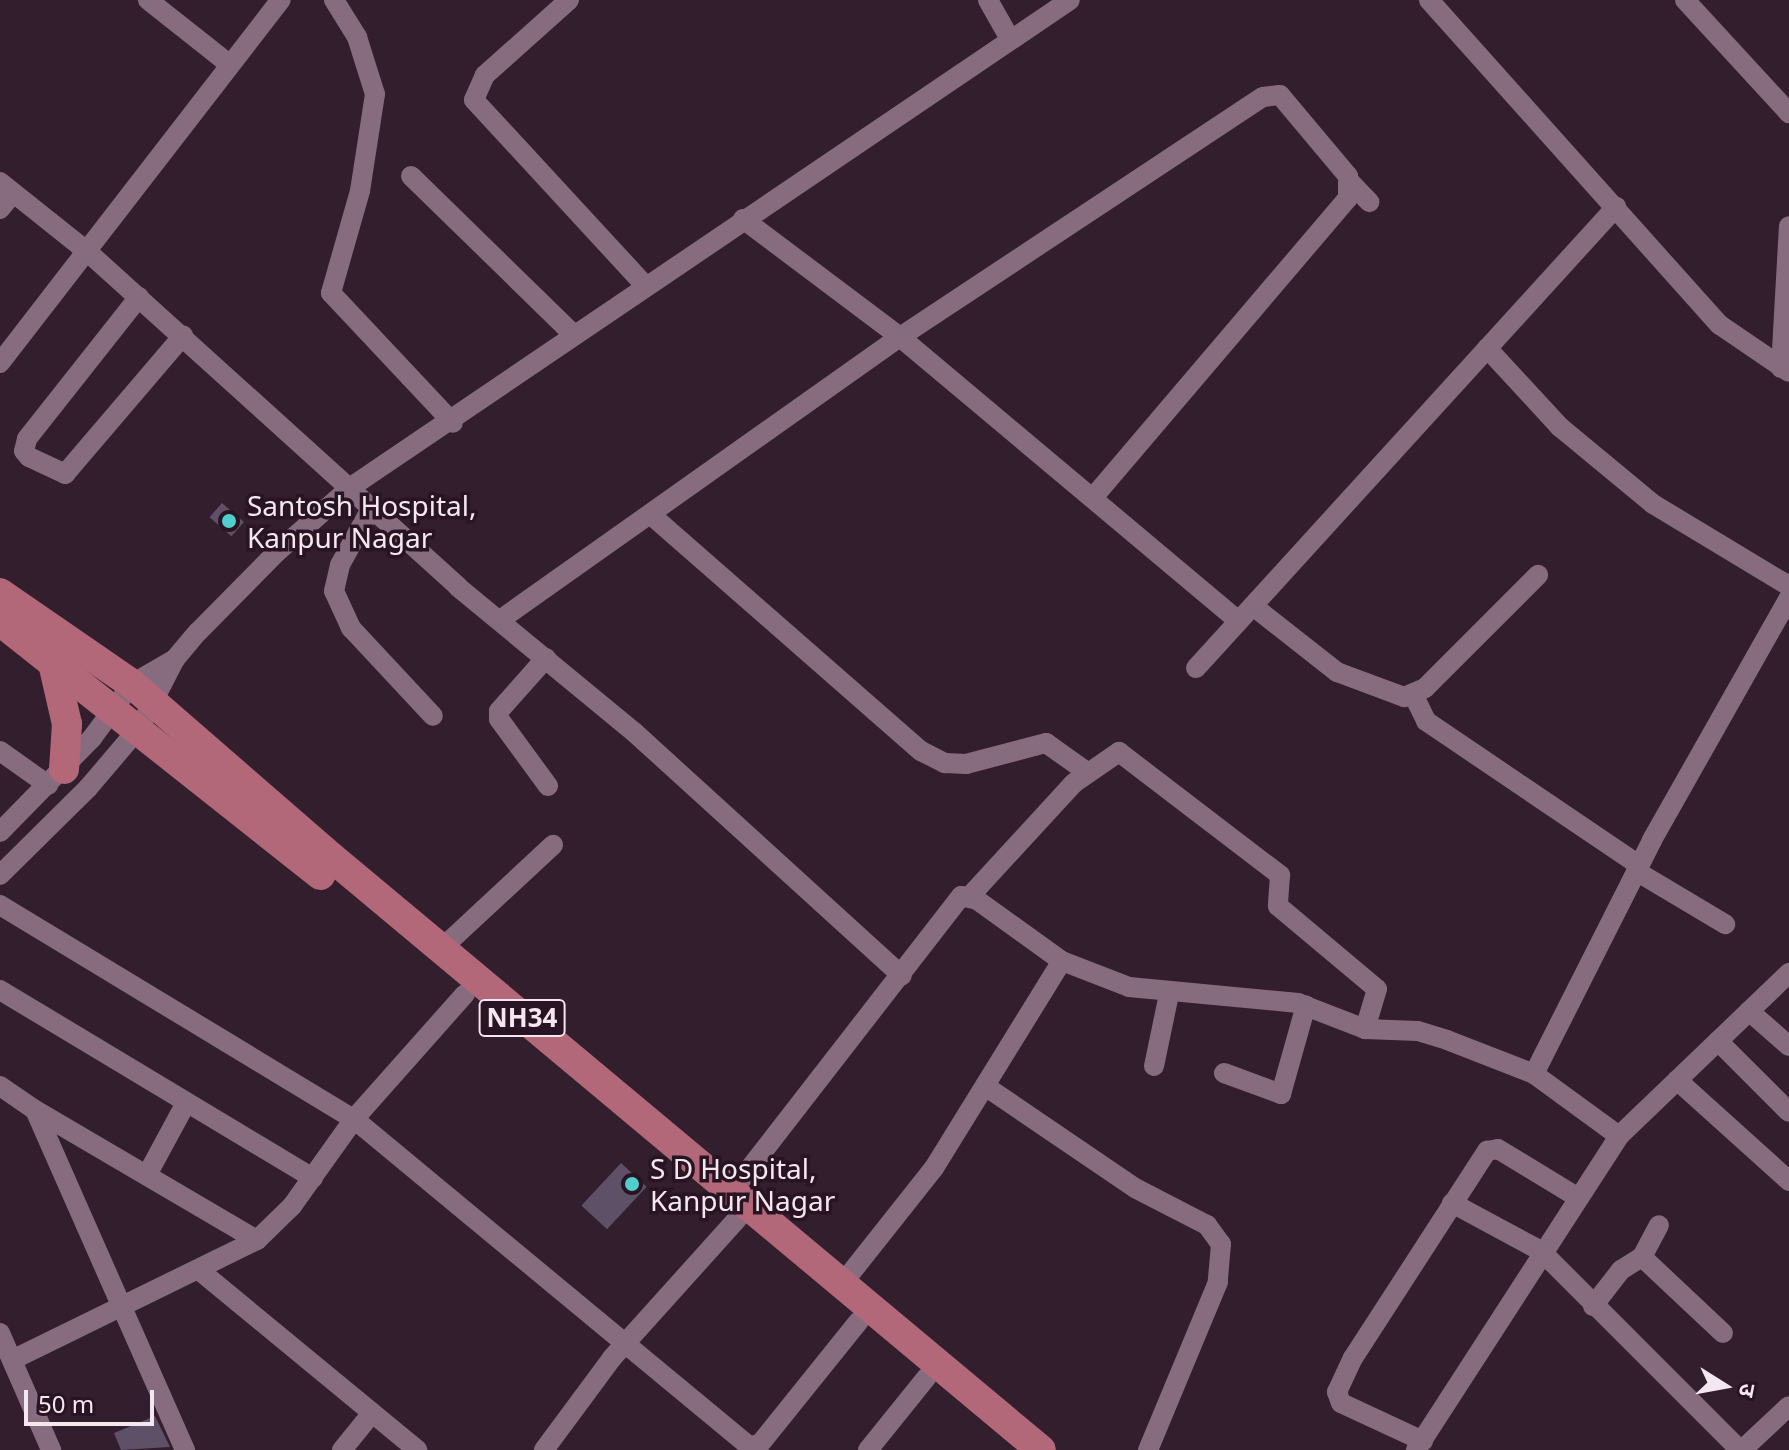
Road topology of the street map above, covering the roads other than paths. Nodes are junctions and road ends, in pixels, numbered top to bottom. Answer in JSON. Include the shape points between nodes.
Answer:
{"nodes":[{"id":1,"x":148,"y":0,"type":"edge"},
{"id":2,"x":281,"y":0,"type":"edge"},
{"id":3,"x":334,"y":0,"type":"edge"},
{"id":4,"x":569,"y":0,"type":"edge"},
{"id":5,"x":988,"y":0,"type":"edge"},
{"id":6,"x":1070,"y":0,"type":"edge"},
{"id":7,"x":1685,"y":0,"type":"edge"},
{"id":8,"x":1433,"y":1,"type":"edge"},
{"id":9,"x":546,"y":7,"type":"edge"},
{"id":10,"x":1010,"y":39,"type":"junction"},
{"id":11,"x":229,"y":64,"type":"junction"},
{"id":12,"x":1789,"y":113,"type":"edge"},
{"id":13,"x":411,"y":176,"type":"dead end"},
{"id":14,"x":1350,"y":182,"type":"junction"},
{"id":15,"x":4,"y":195,"type":"edge"},
{"id":16,"x":1369,"y":202,"type":"dead end"},
{"id":17,"x":1616,"y":207,"type":"junction"},
{"id":18,"x":743,"y":219,"type":"junction"},
{"id":19,"x":1789,"y":226,"type":"edge"},
{"id":20,"x":89,"y":253,"type":"junction"},
{"id":21,"x":645,"y":285,"type":"junction"},
{"id":22,"x":139,"y":297,"type":"junction"},
{"id":23,"x":574,"y":335,"type":"junction"},
{"id":24,"x":183,"y":336,"type":"junction"},
{"id":25,"x":900,"y":337,"type":"junction"},
{"id":26,"x":1487,"y":348,"type":"junction"},
{"id":27,"x":0,"y":363,"type":"edge"},
{"id":28,"x":1785,"y":370,"type":"edge"},
{"id":29,"x":453,"y":423,"type":"junction"},
{"id":30,"x":351,"y":487,"type":"junction"},
{"id":31,"x":1094,"y":496,"type":"junction"},
{"id":32,"x":372,"y":507,"type":"junction"},
{"id":33,"x":650,"y":514,"type":"junction"},
{"id":34,"x":1538,"y":575,"type":"dead end"},
{"id":35,"x":1789,"y":586,"type":"edge"},
{"id":36,"x":0,"y":593,"type":"edge"},
{"id":37,"x":1789,"y":598,"type":"edge"},
{"id":38,"x":1246,"y":614,"type":"junction"},
{"id":39,"x":500,"y":620,"type":"junction"},
{"id":40,"x":0,"y":621,"type":"edge"},
{"id":41,"x":546,"y":658,"type":"junction"},
{"id":42,"x":52,"y":659,"type":"junction"},
{"id":43,"x":175,"y":659,"type":"junction"},
{"id":44,"x":1196,"y":668,"type":"dead end"},
{"id":45,"x":1414,"y":696,"type":"junction"},
{"id":46,"x":136,"y":706,"type":"junction"},
{"id":47,"x":433,"y":716,"type":"dead end"},
{"id":48,"x":0,"y":751,"type":"edge"},
{"id":49,"x":1087,"y":772,"type":"junction"},
{"id":50,"x":56,"y":777,"type":"junction"},
{"id":51,"x":548,"y":786,"type":"dead end"},
{"id":52,"x":0,"y":832,"type":"edge"},
{"id":53,"x":553,"y":845,"type":"dead end"},
{"id":54,"x":1637,"y":868,"type":"junction"},
{"id":55,"x":0,"y":875,"type":"edge"},
{"id":56,"x":970,"y":896,"type":"junction"},
{"id":57,"x":0,"y":905,"type":"edge"},
{"id":58,"x":1725,"y":924,"type":"dead end"},
{"id":59,"x":441,"y":949,"type":"junction"},
{"id":60,"x":1062,"y":961,"type":"junction"},
{"id":61,"x":1789,"y":973,"type":"edge"},
{"id":62,"x":902,"y":976,"type":"junction"},
{"id":63,"x":0,"y":990,"type":"edge"},
{"id":64,"x":465,"y":994,"type":"junction"},
{"id":65,"x":1169,"y":994,"type":"junction"},
{"id":66,"x":1306,"y":1005,"type":"junction"},
{"id":67,"x":1749,"y":1011,"type":"junction"},
{"id":68,"x":1365,"y":1029,"type":"junction"},
{"id":69,"x":1718,"y":1041,"type":"junction"},
{"id":70,"x":1789,"y":1046,"type":"edge"},
{"id":71,"x":1154,"y":1066,"type":"dead end"},
{"id":72,"x":1224,"y":1073,"type":"dead end"},
{"id":73,"x":1534,"y":1074,"type":"junction"},
{"id":74,"x":1677,"y":1080,"type":"junction"},
{"id":75,"x":0,"y":1086,"type":"edge"},
{"id":76,"x":985,"y":1086,"type":"junction"},
{"id":77,"x":186,"y":1103,"type":"junction"},
{"id":78,"x":35,"y":1110,"type":"junction"},
{"id":79,"x":1789,"y":1112,"type":"edge"},
{"id":80,"x":354,"y":1119,"type":"junction"},
{"id":81,"x":1619,"y":1136,"type":"junction"},
{"id":82,"x":147,"y":1175,"type":"junction"},
{"id":83,"x":313,"y":1178,"type":"junction"},
{"id":84,"x":1789,"y":1181,"type":"edge"},
{"id":85,"x":1577,"y":1197,"type":"junction"},
{"id":86,"x":1452,"y":1203,"type":"junction"},
{"id":87,"x":735,"y":1205,"type":"junction"},
{"id":88,"x":1659,"y":1225,"type":"dead end"},
{"id":89,"x":257,"y":1240,"type":"junction"},
{"id":90,"x":1541,"y":1251,"type":"junction"},
{"id":91,"x":1642,"y":1257,"type":"junction"},
{"id":92,"x":199,"y":1270,"type":"junction"},
{"id":93,"x":842,"y":1284,"type":"junction"},
{"id":94,"x":1593,"y":1306,"type":"junction"},
{"id":95,"x":125,"y":1309,"type":"junction"},
{"id":96,"x":859,"y":1321,"type":"junction"},
{"id":97,"x":0,"y":1333,"type":"edge"},
{"id":98,"x":1723,"y":1333,"type":"dead end"},
{"id":99,"x":626,"y":1343,"type":"junction"},
{"id":100,"x":7,"y":1356,"type":"edge"},
{"id":101,"x":927,"y":1377,"type":"junction"},
{"id":102,"x":1789,"y":1406,"type":"edge"},
{"id":103,"x":372,"y":1413,"type":"junction"},
{"id":104,"x":1419,"y":1446,"type":"edge"},
{"id":105,"x":51,"y":1450,"type":"edge"},
{"id":106,"x":185,"y":1450,"type":"edge"},
{"id":107,"x":342,"y":1450,"type":"edge"},
{"id":108,"x":417,"y":1450,"type":"edge"},
{"id":109,"x":544,"y":1450,"type":"edge"},
{"id":110,"x":869,"y":1450,"type":"edge"},
{"id":111,"x":1010,"y":1450,"type":"edge"},
{"id":112,"x":1041,"y":1450,"type":"edge"},
{"id":113,"x":1148,"y":1450,"type":"edge"},
{"id":114,"x":1741,"y":1450,"type":"edge"}],
"edges":[{"from":1,"to":11,"type":"street"},
{"from":2,"to":11,"type":"street"},
{"from":3,"to":29,"type":"street","via":[[357,37],[375,94],[360,191],[331,293]]},
{"from":4,"to":9,"type":"street"},
{"from":5,"to":10,"type":"street"},
{"from":6,"to":10,"type":"street"},
{"from":7,"to":12,"type":"street"},
{"from":8,"to":17,"type":"street"},
{"from":9,"to":21,"type":"street","via":[[485,75],[474,100]]},
{"from":10,"to":18,"type":"street"},
{"from":11,"to":20,"type":"street"},
{"from":13,"to":23,"type":"street"},
{"from":14,"to":16,"type":"street"},
{"from":14,"to":25,"type":"street","via":[[1286,99],[1270,94]]},
{"from":14,"to":31,"type":"street","via":[[1348,198],[1335,217]]},
{"from":15,"to":20,"type":"street"},
{"from":17,"to":26,"type":"street"},
{"from":17,"to":28,"type":"street","via":[[1720,325]]},
{"from":18,"to":21,"type":"street"},
{"from":18,"to":25,"type":"street"},
{"from":19,"to":28,"type":"street"},
{"from":20,"to":22,"type":"street"},
{"from":20,"to":27,"type":"street"},
{"from":21,"to":23,"type":"street"},
{"from":22,"to":24,"type":"street"},
{"from":22,"to":24,"type":"street","via":[[27,439],[24,451],[29,457],[65,474]]},
{"from":23,"to":29,"type":"street"},
{"from":24,"to":30,"type":"street"},
{"from":25,"to":31,"type":"street"},
{"from":25,"to":33,"type":"street"},
{"from":26,"to":35,"type":"street","via":[[1560,427],[1653,504]]},
{"from":26,"to":38,"type":"street"},
{"from":29,"to":30,"type":"street"},
{"from":30,"to":32,"type":"street"},
{"from":30,"to":43,"type":"street","via":[[277,552]]},
{"from":31,"to":38,"type":"street"},
{"from":32,"to":39,"type":"street"},
{"from":32,"to":47,"type":"street","via":[[340,565],[334,591],[351,628]]},
{"from":33,"to":39,"type":"street"},
{"from":33,"to":49,"type":"street","via":[[929,756],[966,764],[1046,743]]},
{"from":34,"to":45,"type":"street"},
{"from":36,"to":46,"type":"highway","number":"NH34"},
{"from":37,"to":54,"type":"street"},
{"from":38,"to":44,"type":"street"},
{"from":38,"to":45,"type":"street","via":[[1337,672],[1394,697]]},
{"from":39,"to":41,"type":"street"},
{"from":40,"to":42,"type":"highway","number":"NH34"},
{"from":41,"to":51,"type":"street","via":[[499,711],[499,719]]},
{"from":41,"to":62,"type":"street"},
{"from":42,"to":46,"type":"highway","number":"NH34"},
{"from":42,"to":50,"type":"highway","via":[[67,724]]},
{"from":43,"to":46,"type":"street"},
{"from":43,"to":46,"type":"street"},
{"from":45,"to":54,"type":"street","via":[[1426,721]]},
{"from":46,"to":50,"type":"street"},
{"from":46,"to":55,"type":"street","via":[[88,788]]},
{"from":46,"to":59,"type":"highway","number":"NH34"},
{"from":46,"to":64,"type":"highway","number":"NH34"},
{"from":48,"to":50,"type":"street"},
{"from":49,"to":56,"type":"street"},
{"from":49,"to":68,"type":"street","via":[[1119,752],[1280,875],[1284,882],[1278,906],[1377,989]]},
{"from":50,"to":52,"type":"street"},
{"from":53,"to":59,"type":"street"},
{"from":54,"to":58,"type":"street"},
{"from":54,"to":73,"type":"street"},
{"from":56,"to":60,"type":"street"},
{"from":56,"to":62,"type":"street","via":[[955,899]]},
{"from":57,"to":80,"type":"street"},
{"from":59,"to":87,"type":"highway","number":"NH34"},
{"from":60,"to":65,"type":"street","via":[[1129,987]]},
{"from":60,"to":76,"type":"street"},
{"from":61,"to":67,"type":"street"},
{"from":62,"to":87,"type":"street"},
{"from":63,"to":77,"type":"street"},
{"from":64,"to":80,"type":"street"},
{"from":64,"to":87,"type":"highway","number":"NH34"},
{"from":65,"to":66,"type":"street"},
{"from":65,"to":71,"type":"street"},
{"from":66,"to":68,"type":"street"},
{"from":66,"to":72,"type":"street","via":[[1284,1091],[1271,1093]]},
{"from":67,"to":69,"type":"street"},
{"from":67,"to":70,"type":"street"},
{"from":68,"to":73,"type":"street","via":[[1418,1031]]},
{"from":69,"to":74,"type":"street"},
{"from":69,"to":79,"type":"street"},
{"from":73,"to":81,"type":"street"},
{"from":74,"to":81,"type":"street"},
{"from":74,"to":84,"type":"street"},
{"from":75,"to":78,"type":"street"},
{"from":76,"to":93,"type":"street","via":[[934,1168]]},
{"from":76,"to":113,"type":"street","via":[[1135,1188],[1207,1225],[1221,1244],[1218,1282]]},
{"from":77,"to":82,"type":"street"},
{"from":77,"to":83,"type":"street"},
{"from":78,"to":82,"type":"street"},
{"from":78,"to":95,"type":"street"},
{"from":80,"to":83,"type":"street"},
{"from":80,"to":99,"type":"street"},
{"from":81,"to":85,"type":"street"},
{"from":82,"to":89,"type":"street"},
{"from":83,"to":89,"type":"street"},
{"from":85,"to":86,"type":"street","via":[[1495,1148],[1487,1151]]},
{"from":85,"to":90,"type":"street"},
{"from":86,"to":90,"type":"street"},
{"from":86,"to":104,"type":"street","via":[[1337,1392],[1346,1407]]},
{"from":87,"to":93,"type":"highway","number":"NH34"},
{"from":87,"to":96,"type":"highway","number":"NH34"},
{"from":87,"to":99,"type":"street"},
{"from":88,"to":91,"type":"street"},
{"from":89,"to":92,"type":"street"},
{"from":90,"to":94,"type":"street"},
{"from":90,"to":104,"type":"street"},
{"from":91,"to":94,"type":"street","via":[[1621,1270]]},
{"from":91,"to":98,"type":"street"},
{"from":92,"to":95,"type":"street"},
{"from":92,"to":103,"type":"street"},
{"from":93,"to":112,"type":"highway","number":"NH34"},
{"from":94,"to":114,"type":"street"},
{"from":95,"to":100,"type":"street"},
{"from":95,"to":106,"type":"street"},
{"from":96,"to":99,"type":"street","via":[[753,1447]]},
{"from":96,"to":101,"type":"highway","number":"NH34"},
{"from":97,"to":100,"type":"street"},
{"from":99,"to":109,"type":"street"},
{"from":100,"to":105,"type":"street"},
{"from":101,"to":110,"type":"street"},
{"from":101,"to":111,"type":"highway","number":"NH34"},
{"from":102,"to":114,"type":"street"},
{"from":103,"to":107,"type":"street"},
{"from":103,"to":108,"type":"street"}]}
